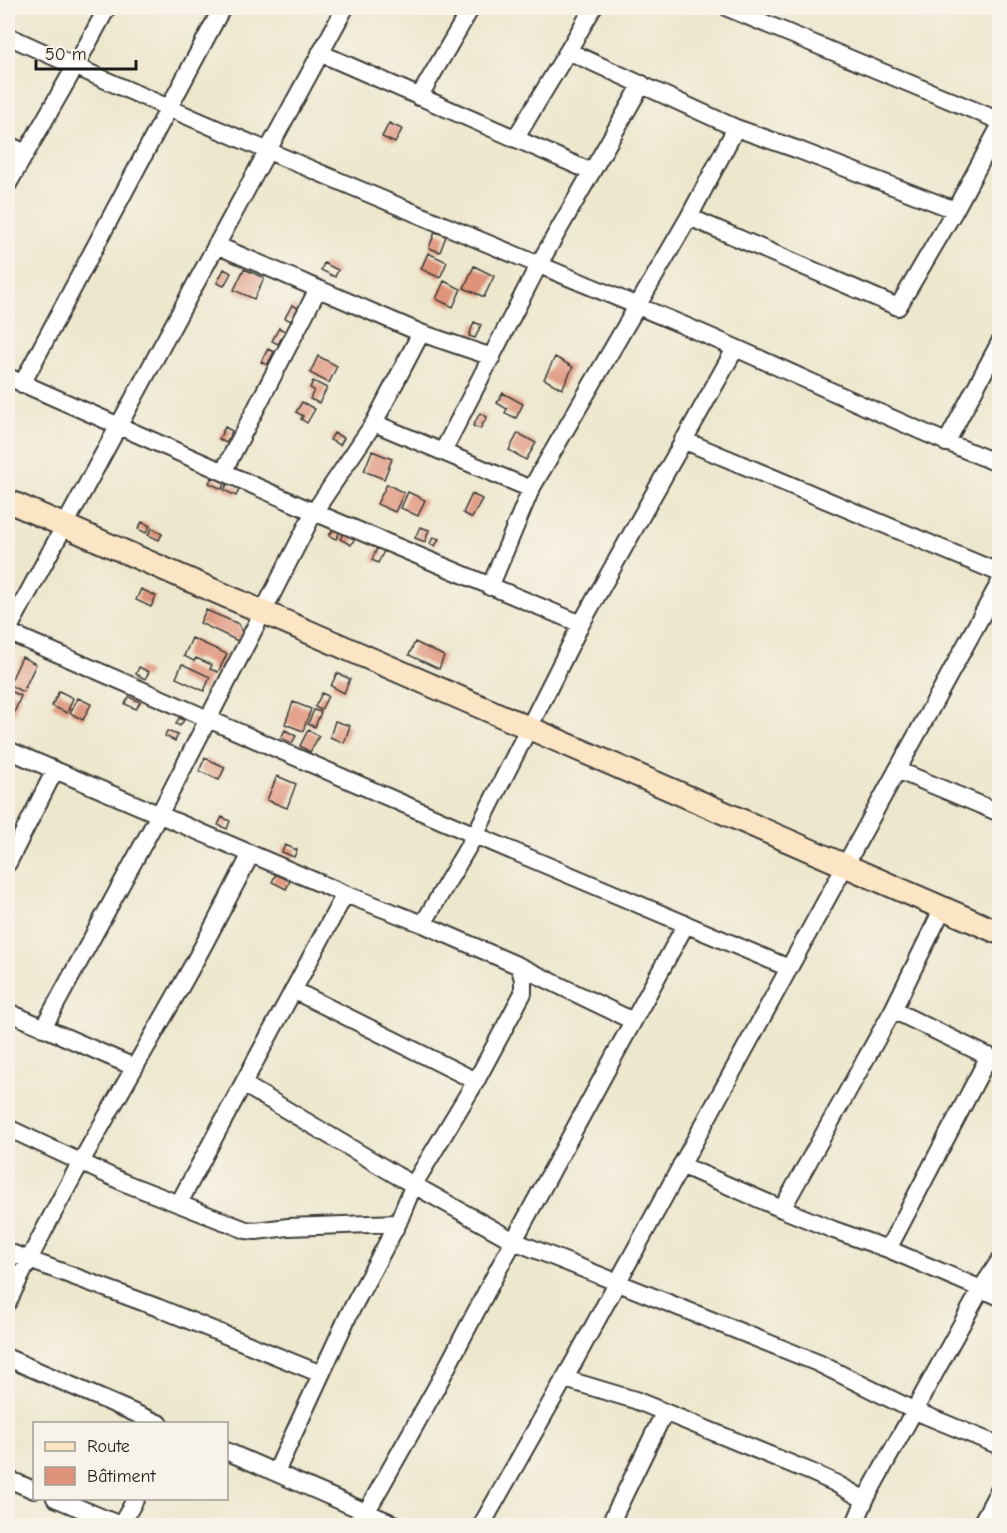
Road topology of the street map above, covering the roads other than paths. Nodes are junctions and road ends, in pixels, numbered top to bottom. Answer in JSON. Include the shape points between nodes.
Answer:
{"nodes":[{"id":1,"x":107,"y":8,"type":"edge"},
{"id":2,"x":222,"y":8,"type":"edge"},
{"id":3,"x":345,"y":8,"type":"edge"},
{"id":4,"x":471,"y":8,"type":"edge"},
{"id":5,"x":593,"y":8,"type":"edge"},
{"id":6,"x":728,"y":8,"type":"edge"},
{"id":7,"x":8,"y":36,"type":"edge"},
{"id":8,"x":568,"y":51,"type":"junction"},
{"id":9,"x":320,"y":53,"type":"junction"},
{"id":10,"x":75,"y":67,"type":"junction"},
{"id":11,"x":642,"y":84,"type":"junction"},
{"id":12,"x":419,"y":97,"type":"junction"},
{"id":13,"x":169,"y":106,"type":"junction"},
{"id":14,"x":999,"y":123,"type":"edge"},
{"id":15,"x":736,"y":128,"type":"junction"},
{"id":16,"x":515,"y":139,"type":"junction"},
{"id":17,"x":8,"y":145,"type":"edge"},
{"id":18,"x":268,"y":150,"type":"junction"},
{"id":19,"x":24,"y":152,"type":"junction"},
{"id":20,"x":592,"y":172,"type":"junction"},
{"id":21,"x":8,"y":184,"type":"edge"},
{"id":22,"x":956,"y":210,"type":"junction"},
{"id":23,"x":689,"y":217,"type":"junction"},
{"id":24,"x":216,"y":245,"type":"junction"},
{"id":25,"x":539,"y":264,"type":"junction"},
{"id":26,"x":318,"y":289,"type":"junction"},
{"id":27,"x":637,"y":306,"type":"junction"},
{"id":28,"x":422,"y":333,"type":"junction"},
{"id":29,"x":999,"y":342,"type":"edge"},
{"id":30,"x":735,"y":349,"type":"junction"},
{"id":31,"x":492,"y":357,"type":"junction"},
{"id":32,"x":15,"y":381,"type":"edge"},
{"id":33,"x":374,"y":423,"type":"junction"},
{"id":34,"x":118,"y":425,"type":"junction"},
{"id":35,"x":683,"y":440,"type":"junction"},
{"id":36,"x":946,"y":443,"type":"junction"},
{"id":37,"x":443,"y":452,"type":"junction"},
{"id":38,"x":999,"y":464,"type":"edge"},
{"id":39,"x":223,"y":472,"type":"junction"},
{"id":40,"x":531,"y":489,"type":"junction"},
{"id":41,"x":8,"y":501,"type":"edge"},
{"id":42,"x":314,"y":512,"type":"junction"},
{"id":43,"x":64,"y":525,"type":"junction"},
{"id":44,"x":999,"y":573,"type":"edge"},
{"id":45,"x":999,"y":582,"type":"edge"},
{"id":46,"x":490,"y":587,"type":"junction"},
{"id":47,"x":263,"y":612,"type":"junction"},
{"id":48,"x":581,"y":624,"type":"junction"},
{"id":49,"x":8,"y":631,"type":"edge"},
{"id":50,"x":208,"y":718,"type":"junction"},
{"id":51,"x":530,"y":728,"type":"junction"},
{"id":52,"x":8,"y":750,"type":"edge"},
{"id":53,"x":54,"y":770,"type":"junction"},
{"id":54,"x":897,"y":770,"type":"junction"},
{"id":55,"x":999,"y":813,"type":"edge"},
{"id":56,"x":159,"y":814,"type":"junction"},
{"id":57,"x":475,"y":835,"type":"junction"},
{"id":58,"x":251,"y":854,"type":"junction"},
{"id":59,"x":8,"y":863,"type":"edge"},
{"id":60,"x":844,"y":865,"type":"junction"},
{"id":61,"x":345,"y":894,"type":"junction"},
{"id":62,"x":943,"y":908,"type":"junction"},
{"id":63,"x":423,"y":924,"type":"junction"},
{"id":64,"x":686,"y":924,"type":"junction"},
{"id":65,"x":999,"y":933,"type":"edge"},
{"id":66,"x":519,"y":966,"type":"junction"},
{"id":67,"x":789,"y":968,"type":"junction"},
{"id":68,"x":293,"y":990,"type":"junction"},
{"id":69,"x":893,"y":1010,"type":"junction"},
{"id":70,"x":8,"y":1012,"type":"edge"},
{"id":71,"x":633,"y":1021,"type":"junction"},
{"id":72,"x":44,"y":1028,"type":"junction"},
{"id":73,"x":994,"y":1059,"type":"edge"},
{"id":74,"x":134,"y":1067,"type":"junction"},
{"id":75,"x":476,"y":1081,"type":"junction"},
{"id":76,"x":243,"y":1084,"type":"junction"},
{"id":77,"x":8,"y":1128,"type":"edge"},
{"id":78,"x":81,"y":1162,"type":"junction"},
{"id":79,"x":681,"y":1165,"type":"junction"},
{"id":80,"x":414,"y":1184,"type":"junction"},
{"id":81,"x":179,"y":1203,"type":"junction"},
{"id":82,"x":782,"y":1209,"type":"junction"},
{"id":83,"x":398,"y":1223,"type":"junction"},
{"id":84,"x":514,"y":1240,"type":"junction"},
{"id":85,"x":888,"y":1249,"type":"junction"},
{"id":86,"x":8,"y":1252,"type":"edge"},
{"id":87,"x":28,"y":1259,"type":"junction"},
{"id":88,"x":999,"y":1260,"type":"edge"},
{"id":89,"x":617,"y":1282,"type":"junction"},
{"id":90,"x":981,"y":1289,"type":"junction"},
{"id":91,"x":999,"y":1297,"type":"edge"},
{"id":92,"x":8,"y":1302,"type":"edge"},
{"id":93,"x":8,"y":1358,"type":"edge"},
{"id":94,"x":321,"y":1374,"type":"junction"},
{"id":95,"x":565,"y":1379,"type":"junction"},
{"id":96,"x":915,"y":1411,"type":"junction"},
{"id":97,"x":664,"y":1413,"type":"junction"},
{"id":98,"x":155,"y":1422,"type":"edge"},
{"id":99,"x":999,"y":1446,"type":"edge"},
{"id":100,"x":228,"y":1452,"type":"edge"},
{"id":101,"x":276,"y":1472,"type":"junction"},
{"id":102,"x":8,"y":1479,"type":"edge"},
{"id":103,"x":999,"y":1488,"type":"edge"},
{"id":104,"x":33,"y":1490,"type":"edge"},
{"id":105,"x":60,"y":1500,"type":"edge"},
{"id":106,"x":135,"y":1500,"type":"edge"},
{"id":107,"x":865,"y":1500,"type":"junction"},
{"id":108,"x":367,"y":1511,"type":"junction"},
{"id":109,"x":121,"y":1525,"type":"edge"},
{"id":110,"x":398,"y":1526,"type":"edge"},
{"id":111,"x":481,"y":1526,"type":"edge"},
{"id":112,"x":609,"y":1526,"type":"edge"},
{"id":113,"x":854,"y":1526,"type":"edge"},
{"id":114,"x":980,"y":1526,"type":"edge"}],
"edges":[{"from":1,"to":10,"type":"street"},
{"from":2,"to":13,"type":"street"},
{"from":3,"to":9,"type":"street"},
{"from":4,"to":12,"type":"street"},
{"from":5,"to":8,"type":"street"},
{"from":6,"to":14,"type":"street"},
{"from":7,"to":10,"type":"street"},
{"from":8,"to":11,"type":"street"},
{"from":8,"to":16,"type":"street"},
{"from":9,"to":12,"type":"street"},
{"from":9,"to":18,"type":"street"},
{"from":10,"to":13,"type":"street"},
{"from":10,"to":19,"type":"street"},
{"from":11,"to":15,"type":"street"},
{"from":11,"to":20,"type":"street"},
{"from":12,"to":16,"type":"street"},
{"from":13,"to":18,"type":"street"},
{"from":13,"to":32,"type":"street"},
{"from":14,"to":22,"type":"street"},
{"from":15,"to":22,"type":"street"},
{"from":15,"to":23,"type":"street"},
{"from":16,"to":20,"type":"street"},
{"from":17,"to":19,"type":"street"},
{"from":18,"to":24,"type":"street"},
{"from":18,"to":25,"type":"street"},
{"from":19,"to":21,"type":"street"},
{"from":20,"to":25,"type":"street"},
{"from":22,"to":23,"type":"street","via":[[898,307]]},
{"from":23,"to":27,"type":"street"},
{"from":24,"to":26,"type":"street"},
{"from":24,"to":34,"type":"street"},
{"from":25,"to":27,"type":"street"},
{"from":25,"to":31,"type":"street"},
{"from":26,"to":28,"type":"street"},
{"from":26,"to":39,"type":"street"},
{"from":27,"to":30,"type":"street"},
{"from":27,"to":40,"type":"street"},
{"from":28,"to":31,"type":"street"},
{"from":28,"to":33,"type":"street"},
{"from":29,"to":36,"type":"street"},
{"from":30,"to":35,"type":"street"},
{"from":30,"to":36,"type":"street"},
{"from":31,"to":37,"type":"street"},
{"from":32,"to":34,"type":"street"},
{"from":33,"to":37,"type":"street"},
{"from":33,"to":42,"type":"street"},
{"from":34,"to":39,"type":"street"},
{"from":34,"to":43,"type":"street"},
{"from":35,"to":44,"type":"street"},
{"from":35,"to":48,"type":"street"},
{"from":36,"to":38,"type":"street"},
{"from":37,"to":40,"type":"street"},
{"from":39,"to":42,"type":"street"},
{"from":40,"to":46,"type":"street"},
{"from":41,"to":43,"type":"street"},
{"from":42,"to":46,"type":"street"},
{"from":42,"to":47,"type":"street"},
{"from":43,"to":47,"type":"street"},
{"from":43,"to":49,"type":"street"},
{"from":45,"to":54,"type":"street"},
{"from":46,"to":48,"type":"street"},
{"from":47,"to":50,"type":"street"},
{"from":47,"to":51,"type":"street"},
{"from":48,"to":51,"type":"street"},
{"from":49,"to":50,"type":"street"},
{"from":50,"to":56,"type":"street"},
{"from":50,"to":57,"type":"street"},
{"from":51,"to":57,"type":"street"},
{"from":51,"to":60,"type":"street"},
{"from":52,"to":53,"type":"street"},
{"from":53,"to":56,"type":"street"},
{"from":53,"to":59,"type":"street"},
{"from":54,"to":55,"type":"street"},
{"from":54,"to":60,"type":"street"},
{"from":56,"to":58,"type":"street"},
{"from":56,"to":72,"type":"street"},
{"from":57,"to":63,"type":"street"},
{"from":57,"to":64,"type":"street"},
{"from":58,"to":61,"type":"street"},
{"from":58,"to":74,"type":"street"},
{"from":60,"to":62,"type":"street"},
{"from":60,"to":67,"type":"street"},
{"from":61,"to":63,"type":"street"},
{"from":61,"to":68,"type":"street"},
{"from":62,"to":65,"type":"street"},
{"from":62,"to":69,"type":"street"},
{"from":63,"to":66,"type":"street"},
{"from":64,"to":67,"type":"street"},
{"from":64,"to":71,"type":"street"},
{"from":66,"to":71,"type":"street"},
{"from":66,"to":75,"type":"street","via":[[523,993]]},
{"from":67,"to":79,"type":"street"},
{"from":68,"to":75,"type":"street"},
{"from":68,"to":76,"type":"street"},
{"from":69,"to":73,"type":"street"},
{"from":69,"to":82,"type":"street"},
{"from":70,"to":72,"type":"street"},
{"from":71,"to":84,"type":"street"},
{"from":72,"to":74,"type":"street"},
{"from":73,"to":85,"type":"street"},
{"from":74,"to":78,"type":"street"},
{"from":75,"to":80,"type":"street"},
{"from":76,"to":80,"type":"street"},
{"from":76,"to":81,"type":"street"},
{"from":77,"to":78,"type":"street"},
{"from":78,"to":81,"type":"street"},
{"from":78,"to":87,"type":"street"},
{"from":79,"to":82,"type":"street"},
{"from":79,"to":89,"type":"street"},
{"from":80,"to":83,"type":"street"},
{"from":80,"to":84,"type":"street"},
{"from":81,"to":83,"type":"street","via":[[256,1231]]},
{"from":82,"to":85,"type":"street"},
{"from":83,"to":94,"type":"street"},
{"from":84,"to":89,"type":"street"},
{"from":84,"to":108,"type":"street"},
{"from":85,"to":90,"type":"street"},
{"from":86,"to":87,"type":"street"},
{"from":87,"to":92,"type":"street"},
{"from":87,"to":94,"type":"street"},
{"from":88,"to":90,"type":"street"},
{"from":89,"to":95,"type":"street"},
{"from":89,"to":96,"type":"street","via":[[818,1363]]},
{"from":90,"to":91,"type":"street"},
{"from":90,"to":96,"type":"street"},
{"from":93,"to":98,"type":"street"},
{"from":94,"to":101,"type":"street"},
{"from":95,"to":97,"type":"street"},
{"from":95,"to":111,"type":"street"},
{"from":96,"to":99,"type":"street"},
{"from":96,"to":107,"type":"street"},
{"from":97,"to":107,"type":"street","via":[[812,1472]]},
{"from":97,"to":112,"type":"street"},
{"from":100,"to":101,"type":"street"},
{"from":101,"to":108,"type":"street"},
{"from":102,"to":104,"type":"street"},
{"from":103,"to":114,"type":"street"},
{"from":105,"to":109,"type":"street"},
{"from":106,"to":109,"type":"street"},
{"from":107,"to":113,"type":"street"},
{"from":108,"to":110,"type":"street"}]}
